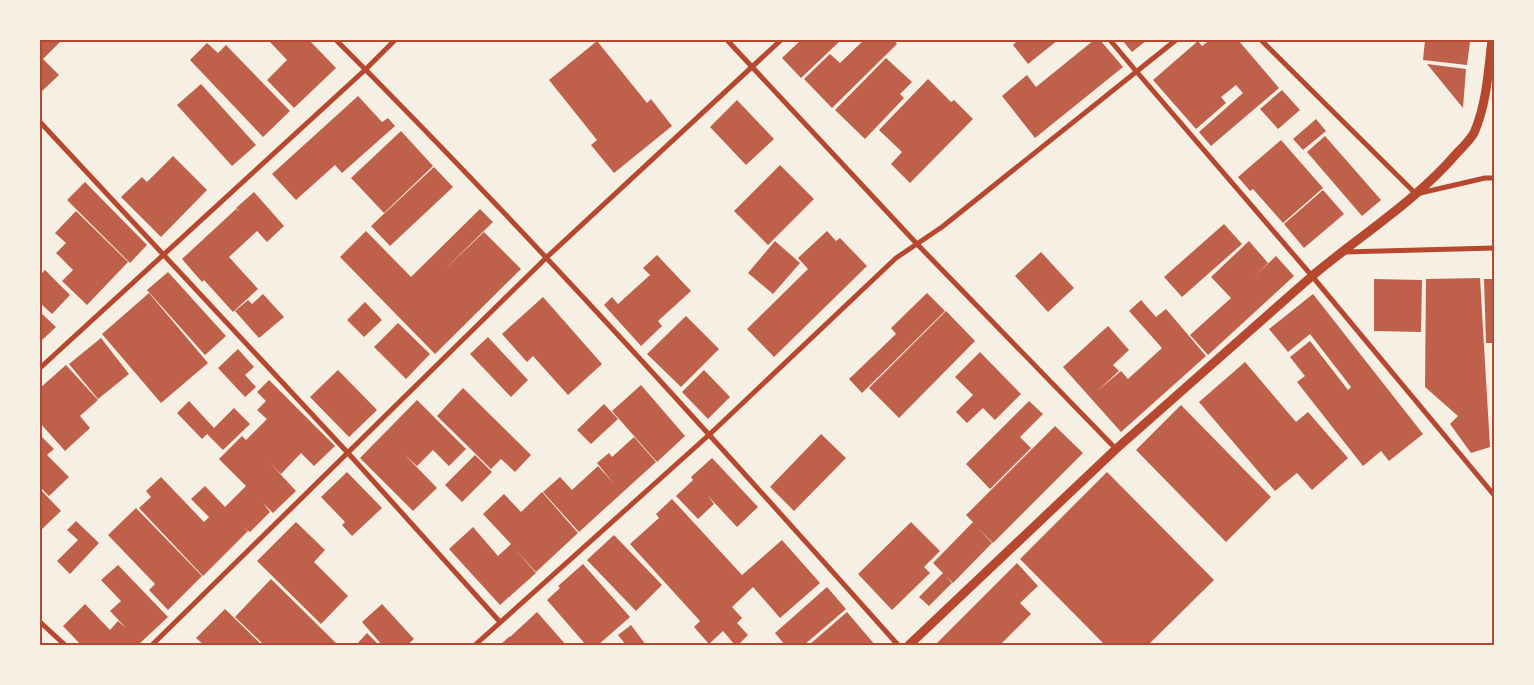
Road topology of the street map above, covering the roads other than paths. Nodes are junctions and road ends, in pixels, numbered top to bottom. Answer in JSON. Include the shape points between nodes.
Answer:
{"nodes":[{"id":1,"x":336,"y":40,"type":"edge"},
{"id":2,"x":395,"y":40,"type":"edge"},
{"id":3,"x":727,"y":40,"type":"edge"},
{"id":4,"x":781,"y":40,"type":"edge"},
{"id":5,"x":1110,"y":40,"type":"edge"},
{"id":6,"x":1176,"y":40,"type":"edge"},
{"id":7,"x":1261,"y":40,"type":"edge"},
{"id":8,"x":1492,"y":40,"type":"edge"},
{"id":9,"x":753,"y":68,"type":"junction"},
{"id":10,"x":366,"y":69,"type":"junction"},
{"id":11,"x":1136,"y":71,"type":"junction"},
{"id":12,"x":40,"y":122,"type":"edge"},
{"id":13,"x":1494,"y":178,"type":"edge"},
{"id":14,"x":1416,"y":194,"type":"junction"},
{"id":15,"x":917,"y":244,"type":"junction"},
{"id":16,"x":1494,"y":248,"type":"edge"},
{"id":17,"x":1341,"y":252,"type":"junction"},
{"id":18,"x":163,"y":254,"type":"junction"},
{"id":19,"x":546,"y":258,"type":"junction"},
{"id":20,"x":1312,"y":276,"type":"junction"},
{"id":21,"x":40,"y":368,"type":"edge"},
{"id":22,"x":710,"y":434,"type":"junction"},
{"id":23,"x":1116,"y":449,"type":"junction"},
{"id":24,"x":348,"y":453,"type":"junction"},
{"id":25,"x":1494,"y":495,"type":"edge"},
{"id":26,"x":40,"y":622,"type":"edge"},
{"id":27,"x":500,"y":622,"type":"junction"},
{"id":28,"x":65,"y":645,"type":"edge"},
{"id":29,"x":152,"y":645,"type":"edge"},
{"id":30,"x":474,"y":645,"type":"edge"},
{"id":31,"x":898,"y":645,"type":"edge"},
{"id":32,"x":909,"y":645,"type":"edge"}],
"edges":[{"from":1,"to":10,"type":"street"},
{"from":2,"to":10,"type":"street"},
{"from":3,"to":9,"type":"street"},
{"from":4,"to":9,"type":"street"},
{"from":5,"to":11,"type":"street"},
{"from":6,"to":11,"type":"street"},
{"from":7,"to":14,"type":"street"},
{"from":8,"to":14,"type":"street","via":[[1485,102],[1473,135]]},
{"from":9,"to":15,"type":"street"},
{"from":9,"to":19,"type":"street"},
{"from":10,"to":18,"type":"street"},
{"from":10,"to":19,"type":"street"},
{"from":11,"to":15,"type":"street"},
{"from":11,"to":20,"type":"street"},
{"from":12,"to":18,"type":"street"},
{"from":13,"to":14,"type":"street"},
{"from":14,"to":17,"type":"street"},
{"from":15,"to":22,"type":"street","via":[[896,258]]},
{"from":15,"to":23,"type":"street"},
{"from":16,"to":17,"type":"street"},
{"from":17,"to":20,"type":"street"},
{"from":18,"to":21,"type":"street"},
{"from":18,"to":24,"type":"street"},
{"from":19,"to":22,"type":"street"},
{"from":19,"to":24,"type":"street"},
{"from":20,"to":23,"type":"street"},
{"from":20,"to":25,"type":"street"},
{"from":22,"to":27,"type":"street"},
{"from":22,"to":31,"type":"street"},
{"from":23,"to":32,"type":"street"},
{"from":24,"to":27,"type":"street"},
{"from":24,"to":29,"type":"street"},
{"from":26,"to":28,"type":"street"},
{"from":27,"to":30,"type":"street"}]}
